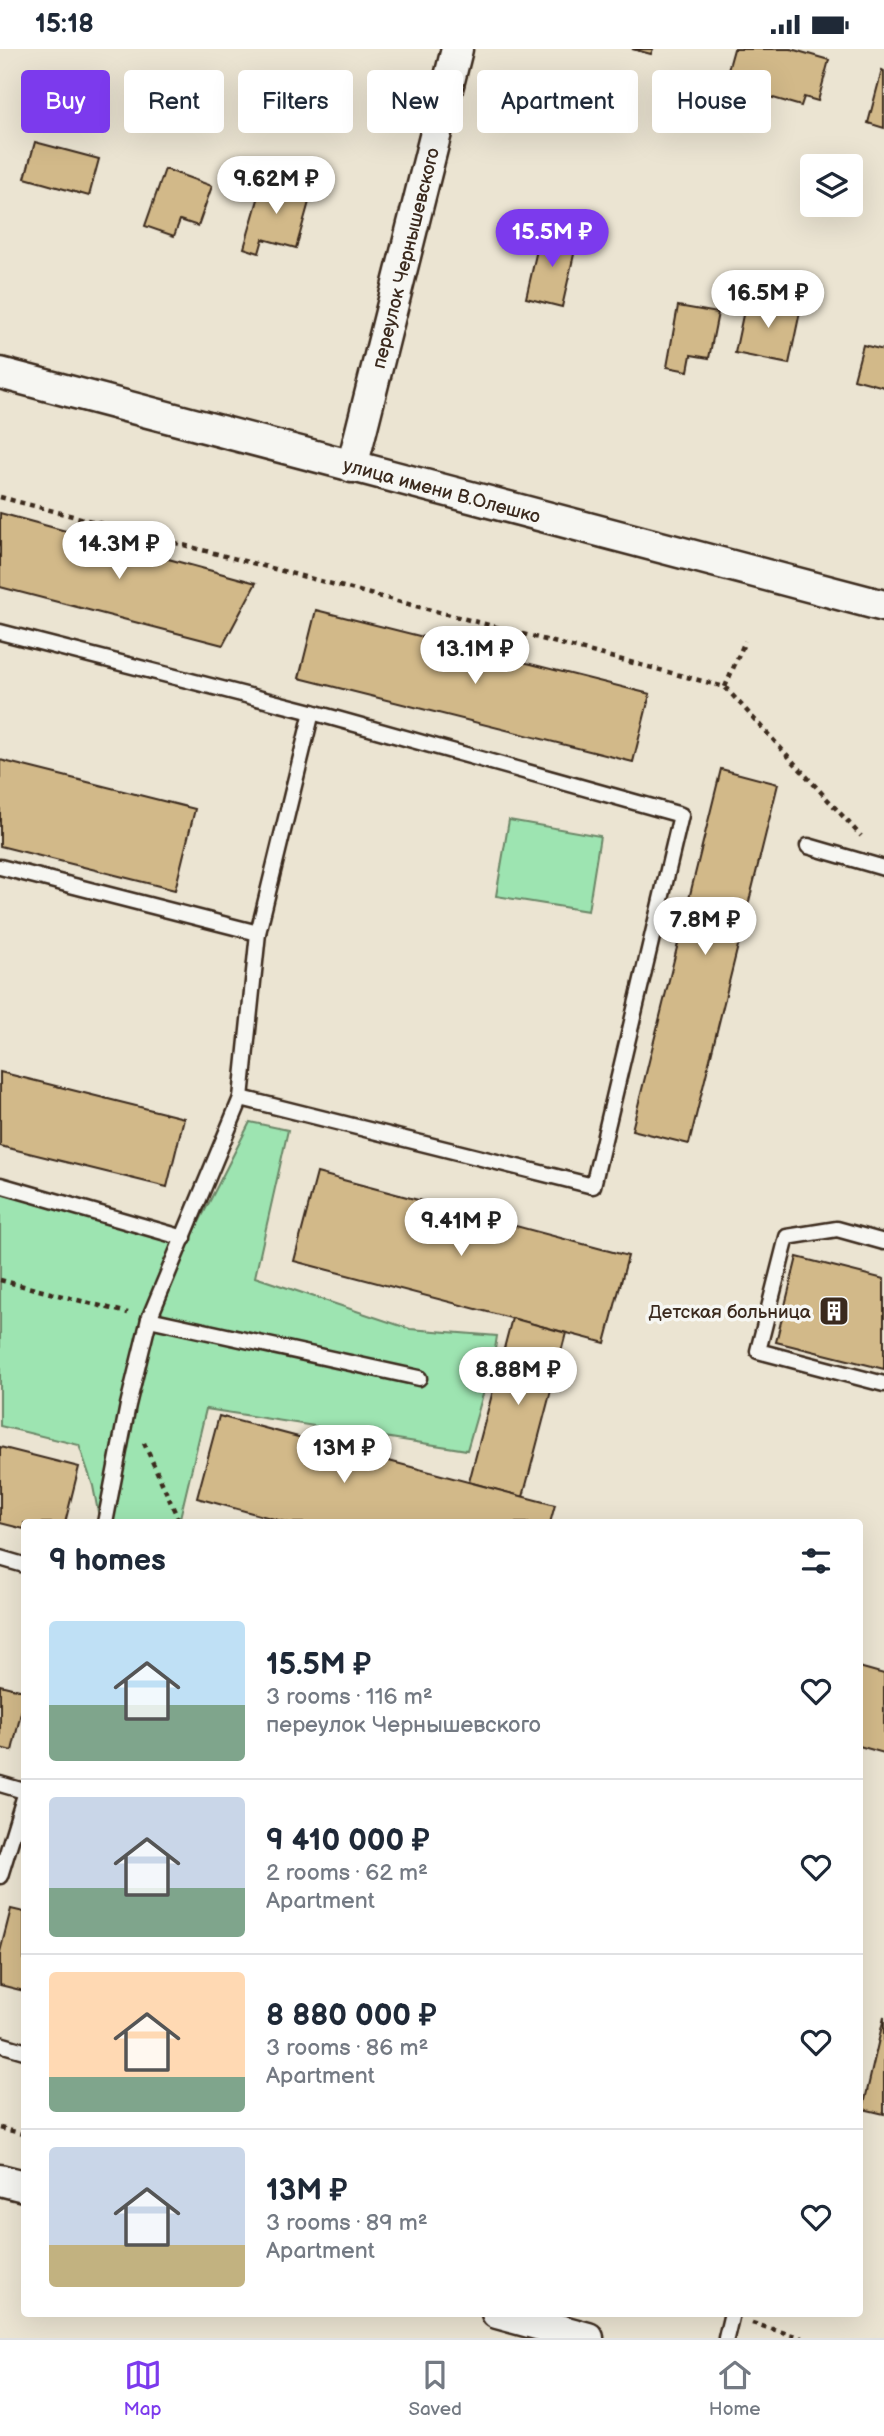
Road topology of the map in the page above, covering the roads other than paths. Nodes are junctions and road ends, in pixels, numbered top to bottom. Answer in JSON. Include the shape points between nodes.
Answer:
{"nodes":[{"id":1,"x":457,"y":49,"type":"edge"},
{"id":2,"x":0,"y":373,"type":"edge"},
{"id":3,"x":352,"y":467,"type":"junction"},
{"id":4,"x":884,"y":606,"type":"edge"},
{"id":5,"x":0,"y":632,"type":"edge"},
{"id":6,"x":312,"y":712,"type":"junction"},
{"id":7,"x":808,"y":846,"type":"dead end"},
{"id":8,"x":0,"y":867,"type":"edge"},
{"id":9,"x":884,"y":868,"type":"edge"},
{"id":10,"x":258,"y":933,"type":"junction"},
{"id":11,"x":241,"y":1098,"type":"junction"},
{"id":12,"x":0,"y":1185,"type":"edge"},
{"id":13,"x":184,"y":1238,"type":"junction"},
{"id":14,"x":884,"y":1242,"type":"edge"},
{"id":15,"x":149,"y":1319,"type":"junction"},
{"id":16,"x":419,"y":1378,"type":"dead end"},
{"id":17,"x":884,"y":1384,"type":"edge"},
{"id":18,"x":107,"y":1519,"type":"edge"},
{"id":19,"x":0,"y":1558,"type":"edge"},
{"id":20,"x":21,"y":1564,"type":"edge"},
{"id":21,"x":0,"y":1784,"type":"edge"},
{"id":22,"x":21,"y":1790,"type":"edge"},
{"id":23,"x":21,"y":1808,"type":"edge"},
{"id":24,"x":0,"y":1876,"type":"edge"},
{"id":25,"x":0,"y":2045,"type":"edge"},
{"id":26,"x":21,"y":2050,"type":"edge"},
{"id":27,"x":0,"y":2180,"type":"edge"},
{"id":28,"x":21,"y":2185,"type":"edge"},
{"id":29,"x":512,"y":2317,"type":"edge"},
{"id":30,"x":731,"y":2317,"type":"edge"},
{"id":31,"x":588,"y":2338,"type":"edge"},
{"id":32,"x":726,"y":2338,"type":"edge"}],
"edges":[{"from":1,"to":3,"type":"street","name":"переулок Чернышевского"},
{"from":2,"to":3,"type":"street","name":"улица имени В.Олешко"},
{"from":3,"to":4,"type":"street","name":"улица имени В.Олешко"},
{"from":5,"to":6,"type":"lane"},
{"from":6,"to":10,"type":"lane"},
{"from":6,"to":11,"type":"lane","via":[[681,815],[593,1186]]},
{"from":7,"to":9,"type":"lane"},
{"from":8,"to":10,"type":"lane"},
{"from":10,"to":11,"type":"lane"},
{"from":11,"to":13,"type":"lane"},
{"from":12,"to":13,"type":"lane"},
{"from":13,"to":15,"type":"lane"},
{"from":14,"to":17,"type":"lane","via":[[837,1229],[787,1237],[758,1351]]},
{"from":15,"to":16,"type":"lane"},
{"from":15,"to":18,"type":"lane"},
{"from":19,"to":20,"type":"lane"},
{"from":21,"to":22,"type":"lane"},
{"from":23,"to":24,"type":"lane"},
{"from":25,"to":26,"type":"lane"},
{"from":27,"to":28,"type":"street"},
{"from":29,"to":31,"type":"street"},
{"from":30,"to":32,"type":"lane"}]}
